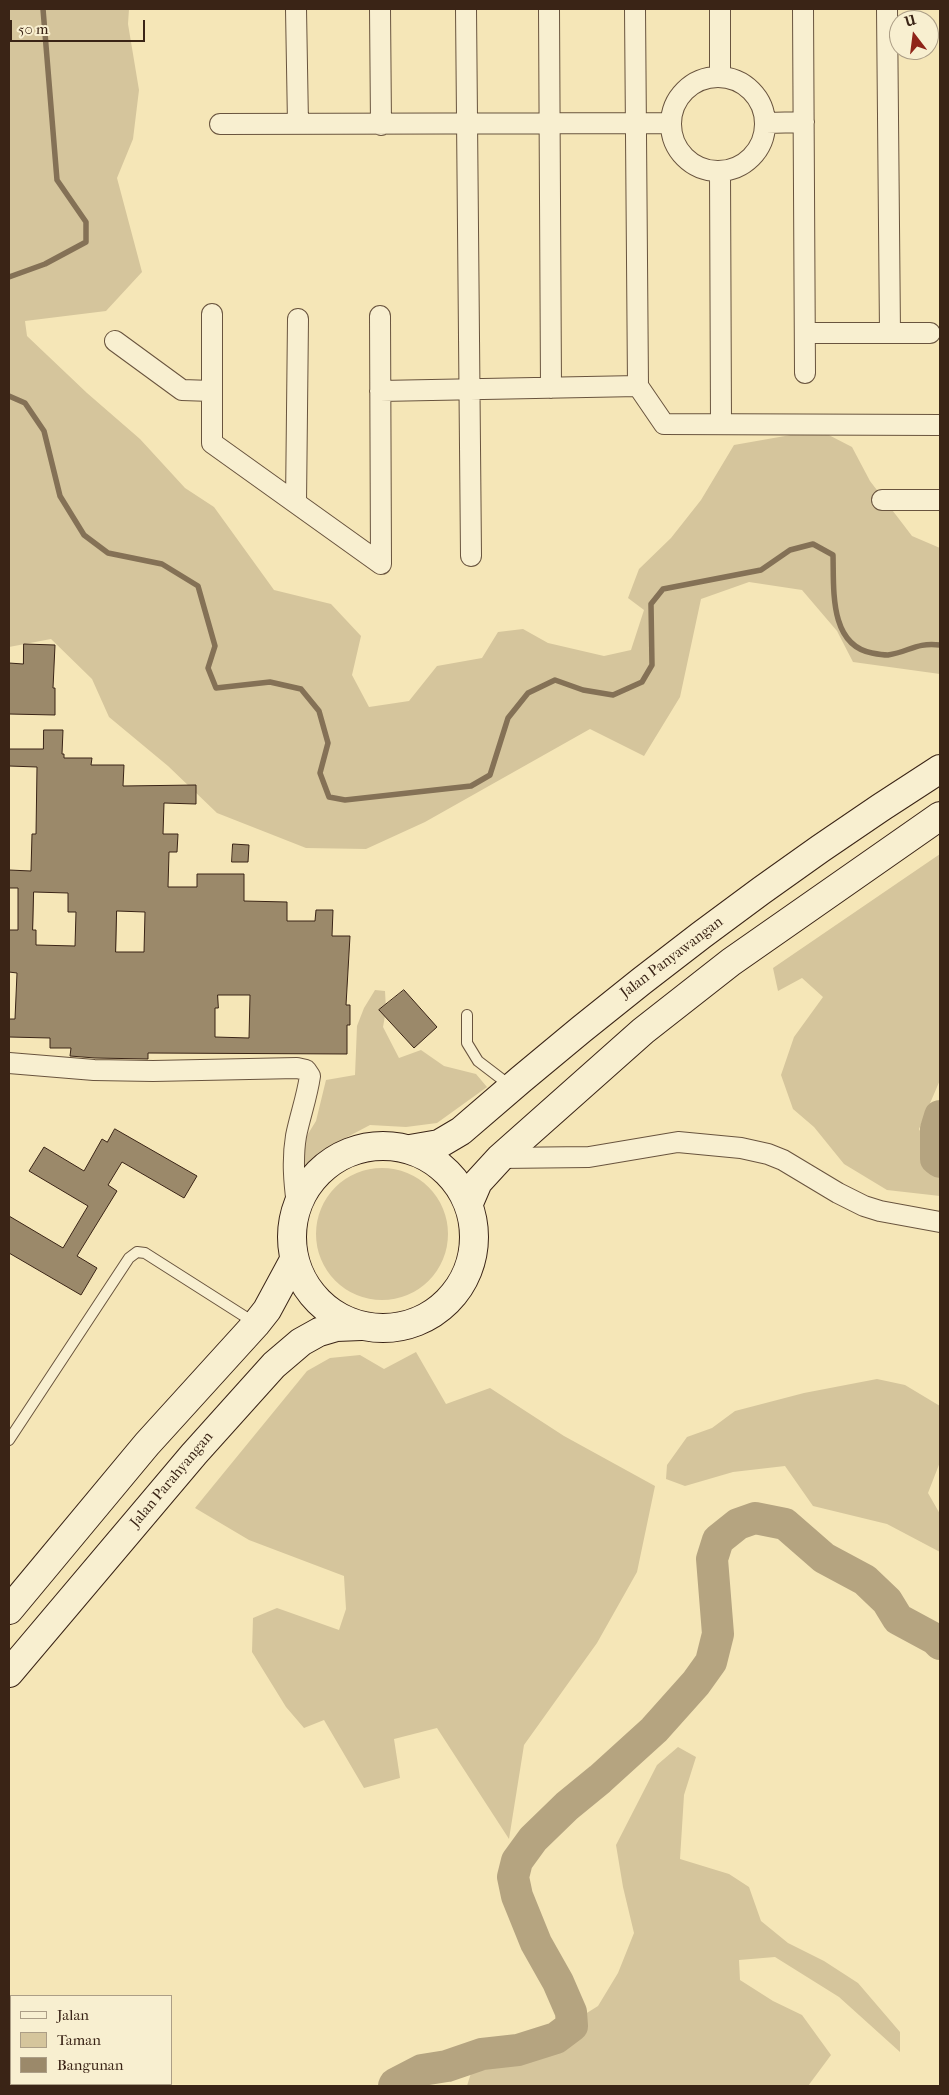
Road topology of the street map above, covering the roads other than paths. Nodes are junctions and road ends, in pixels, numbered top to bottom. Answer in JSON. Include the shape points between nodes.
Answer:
{"nodes":[{"id":1,"x":296,"y":9,"type":"edge"},
{"id":2,"x":380,"y":9,"type":"edge"},
{"id":3,"x":466,"y":9,"type":"edge"},
{"id":4,"x":549,"y":9,"type":"edge"},
{"id":5,"x":635,"y":9,"type":"edge"},
{"id":6,"x":720,"y":9,"type":"edge"},
{"id":7,"x":803,"y":9,"type":"edge"},
{"id":8,"x":887,"y":9,"type":"edge"},
{"id":9,"x":720,"y":76,"type":"junction"},
{"id":10,"x":804,"y":122,"type":"junction"},
{"id":11,"x":636,"y":123,"type":"junction"},
{"id":12,"x":671,"y":123,"type":"junction"},
{"id":13,"x":766,"y":123,"type":"junction"},
{"id":14,"x":220,"y":124,"type":"dead end"},
{"id":15,"x":298,"y":124,"type":"junction"},
{"id":16,"x":467,"y":124,"type":"junction"},
{"id":17,"x":550,"y":124,"type":"junction"},
{"id":18,"x":381,"y":125,"type":"junction"},
{"id":19,"x":720,"y":171,"type":"junction"},
{"id":20,"x":212,"y":314,"type":"dead end"},
{"id":21,"x":380,"y":316,"type":"dead end"},
{"id":22,"x":298,"y":319,"type":"dead end"},
{"id":23,"x":930,"y":332,"type":"dead end"},
{"id":24,"x":805,"y":333,"type":"junction"},
{"id":25,"x":890,"y":333,"type":"junction"},
{"id":26,"x":115,"y":341,"type":"dead end"},
{"id":27,"x":805,"y":373,"type":"dead end"},
{"id":28,"x":638,"y":386,"type":"junction"},
{"id":29,"x":551,"y":388,"type":"junction"},
{"id":30,"x":470,"y":389,"type":"junction"},
{"id":31,"x":212,"y":391,"type":"junction"},
{"id":32,"x":380,"y":391,"type":"junction"},
{"id":33,"x":721,"y":424,"type":"junction"},
{"id":34,"x":940,"y":425,"type":"edge"},
{"id":35,"x":882,"y":500,"type":"dead end"},
{"id":36,"x":940,"y":500,"type":"edge"},
{"id":37,"x":296,"y":504,"type":"junction"},
{"id":38,"x":471,"y":556,"type":"dead end"},
{"id":39,"x":940,"y":769,"type":"edge"},
{"id":40,"x":940,"y":816,"type":"edge"},
{"id":41,"x":467,"y":1015,"type":"dead end"},
{"id":42,"x":9,"y":1063,"type":"edge"},
{"id":43,"x":512,"y":1087,"type":"junction"},
{"id":44,"x":410,"y":1149,"type":"junction"},
{"id":45,"x":500,"y":1158,"type":"junction"},
{"id":46,"x":469,"y":1202,"type":"junction"},
{"id":47,"x":297,"y":1206,"type":"junction"},
{"id":48,"x":940,"y":1222,"type":"edge"},
{"id":49,"x":294,"y":1260,"type":"junction"},
{"id":50,"x":256,"y":1324,"type":"junction"},
{"id":51,"x":361,"y":1326,"type":"junction"},
{"id":52,"x":9,"y":1440,"type":"edge"},
{"id":53,"x":9,"y":1610,"type":"edge"},
{"id":54,"x":9,"y":1673,"type":"edge"}],
"edges":[{"from":1,"to":15,"type":"street"},
{"from":2,"to":18,"type":"street"},
{"from":3,"to":16,"type":"street"},
{"from":4,"to":17,"type":"street"},
{"from":5,"to":11,"type":"street"},
{"from":6,"to":9,"type":"street"},
{"from":7,"to":10,"type":"street"},
{"from":8,"to":25,"type":"street"},
{"from":9,"to":12,"type":"street","via":[[696,82],[678,99]]},
{"from":9,"to":13,"type":"street","via":[[743,83],[760,100]]},
{"from":10,"to":13,"type":"street"},
{"from":10,"to":24,"type":"street"},
{"from":11,"to":12,"type":"street"},
{"from":11,"to":17,"type":"street"},
{"from":11,"to":28,"type":"street"},
{"from":12,"to":19,"type":"street","via":[[677,148],[695,166]]},
{"from":13,"to":19,"type":"street","via":[[760,146],[744,164]]},
{"from":14,"to":15,"type":"street"},
{"from":15,"to":18,"type":"street"},
{"from":16,"to":17,"type":"street"},
{"from":16,"to":18,"type":"street"},
{"from":16,"to":30,"type":"street"},
{"from":17,"to":29,"type":"street"},
{"from":19,"to":33,"type":"street"},
{"from":20,"to":31,"type":"street"},
{"from":21,"to":32,"type":"street"},
{"from":22,"to":37,"type":"street"},
{"from":23,"to":25,"type":"street"},
{"from":24,"to":25,"type":"street"},
{"from":24,"to":27,"type":"street"},
{"from":26,"to":31,"type":"street","via":[[182,390]]},
{"from":28,"to":29,"type":"street"},
{"from":28,"to":33,"type":"street","via":[[664,424]]},
{"from":29,"to":30,"type":"street"},
{"from":30,"to":32,"type":"street"},
{"from":30,"to":38,"type":"street"},
{"from":31,"to":37,"type":"street","via":[[212,443]]},
{"from":32,"to":37,"type":"street","via":[[381,564]]},
{"from":33,"to":34,"type":"street"},
{"from":35,"to":36,"type":"street"},
{"from":39,"to":43,"type":"main road","name":"Jalan Panyawangan","via":[[815,851],[679,951]]},
{"from":40,"to":45,"type":"main road","via":[[731,962],[643,1031]]},
{"from":41,"to":43,"type":"lane","via":[[467,1043],[478,1061]]},
{"from":42,"to":47,"type":"street","via":[[104,1070],[306,1070],[310,1076],[293,1160]]},
{"from":43,"to":44,"type":"main road","name":"Jalan Panyawangan","via":[[451,1138],[439,1144]]},
{"from":44,"to":46,"type":"main road","via":[[435,1161],[455,1179]]},
{"from":44,"to":47,"type":"main road","via":[[383,1145],[355,1150],[330,1162],[310,1181]]},
{"from":45,"to":46,"type":"main road","via":[[478,1182]]},
{"from":45,"to":48,"type":"street","via":[[589,1157],[678,1142],[741,1148],[783,1160],[864,1206]]},
{"from":46,"to":51,"type":"main road","via":[[475,1230],[473,1259],[461,1285],[442,1307],[418,1321],[390,1328]]},
{"from":47,"to":49,"type":"main road","via":[[292,1233]]},
{"from":49,"to":50,"type":"main road"},
{"from":49,"to":51,"type":"main road","via":[[304,1283],[319,1302],[338,1316]]},
{"from":50,"to":52,"type":"lane","via":[[145,1253],[137,1252]]},
{"from":50,"to":53,"type":"main road","via":[[147,1444]]},
{"from":51,"to":54,"type":"main road","name":"Jalan Parahyangan","via":[[319,1332],[301,1342],[274,1365],[194,1454]]}]}
